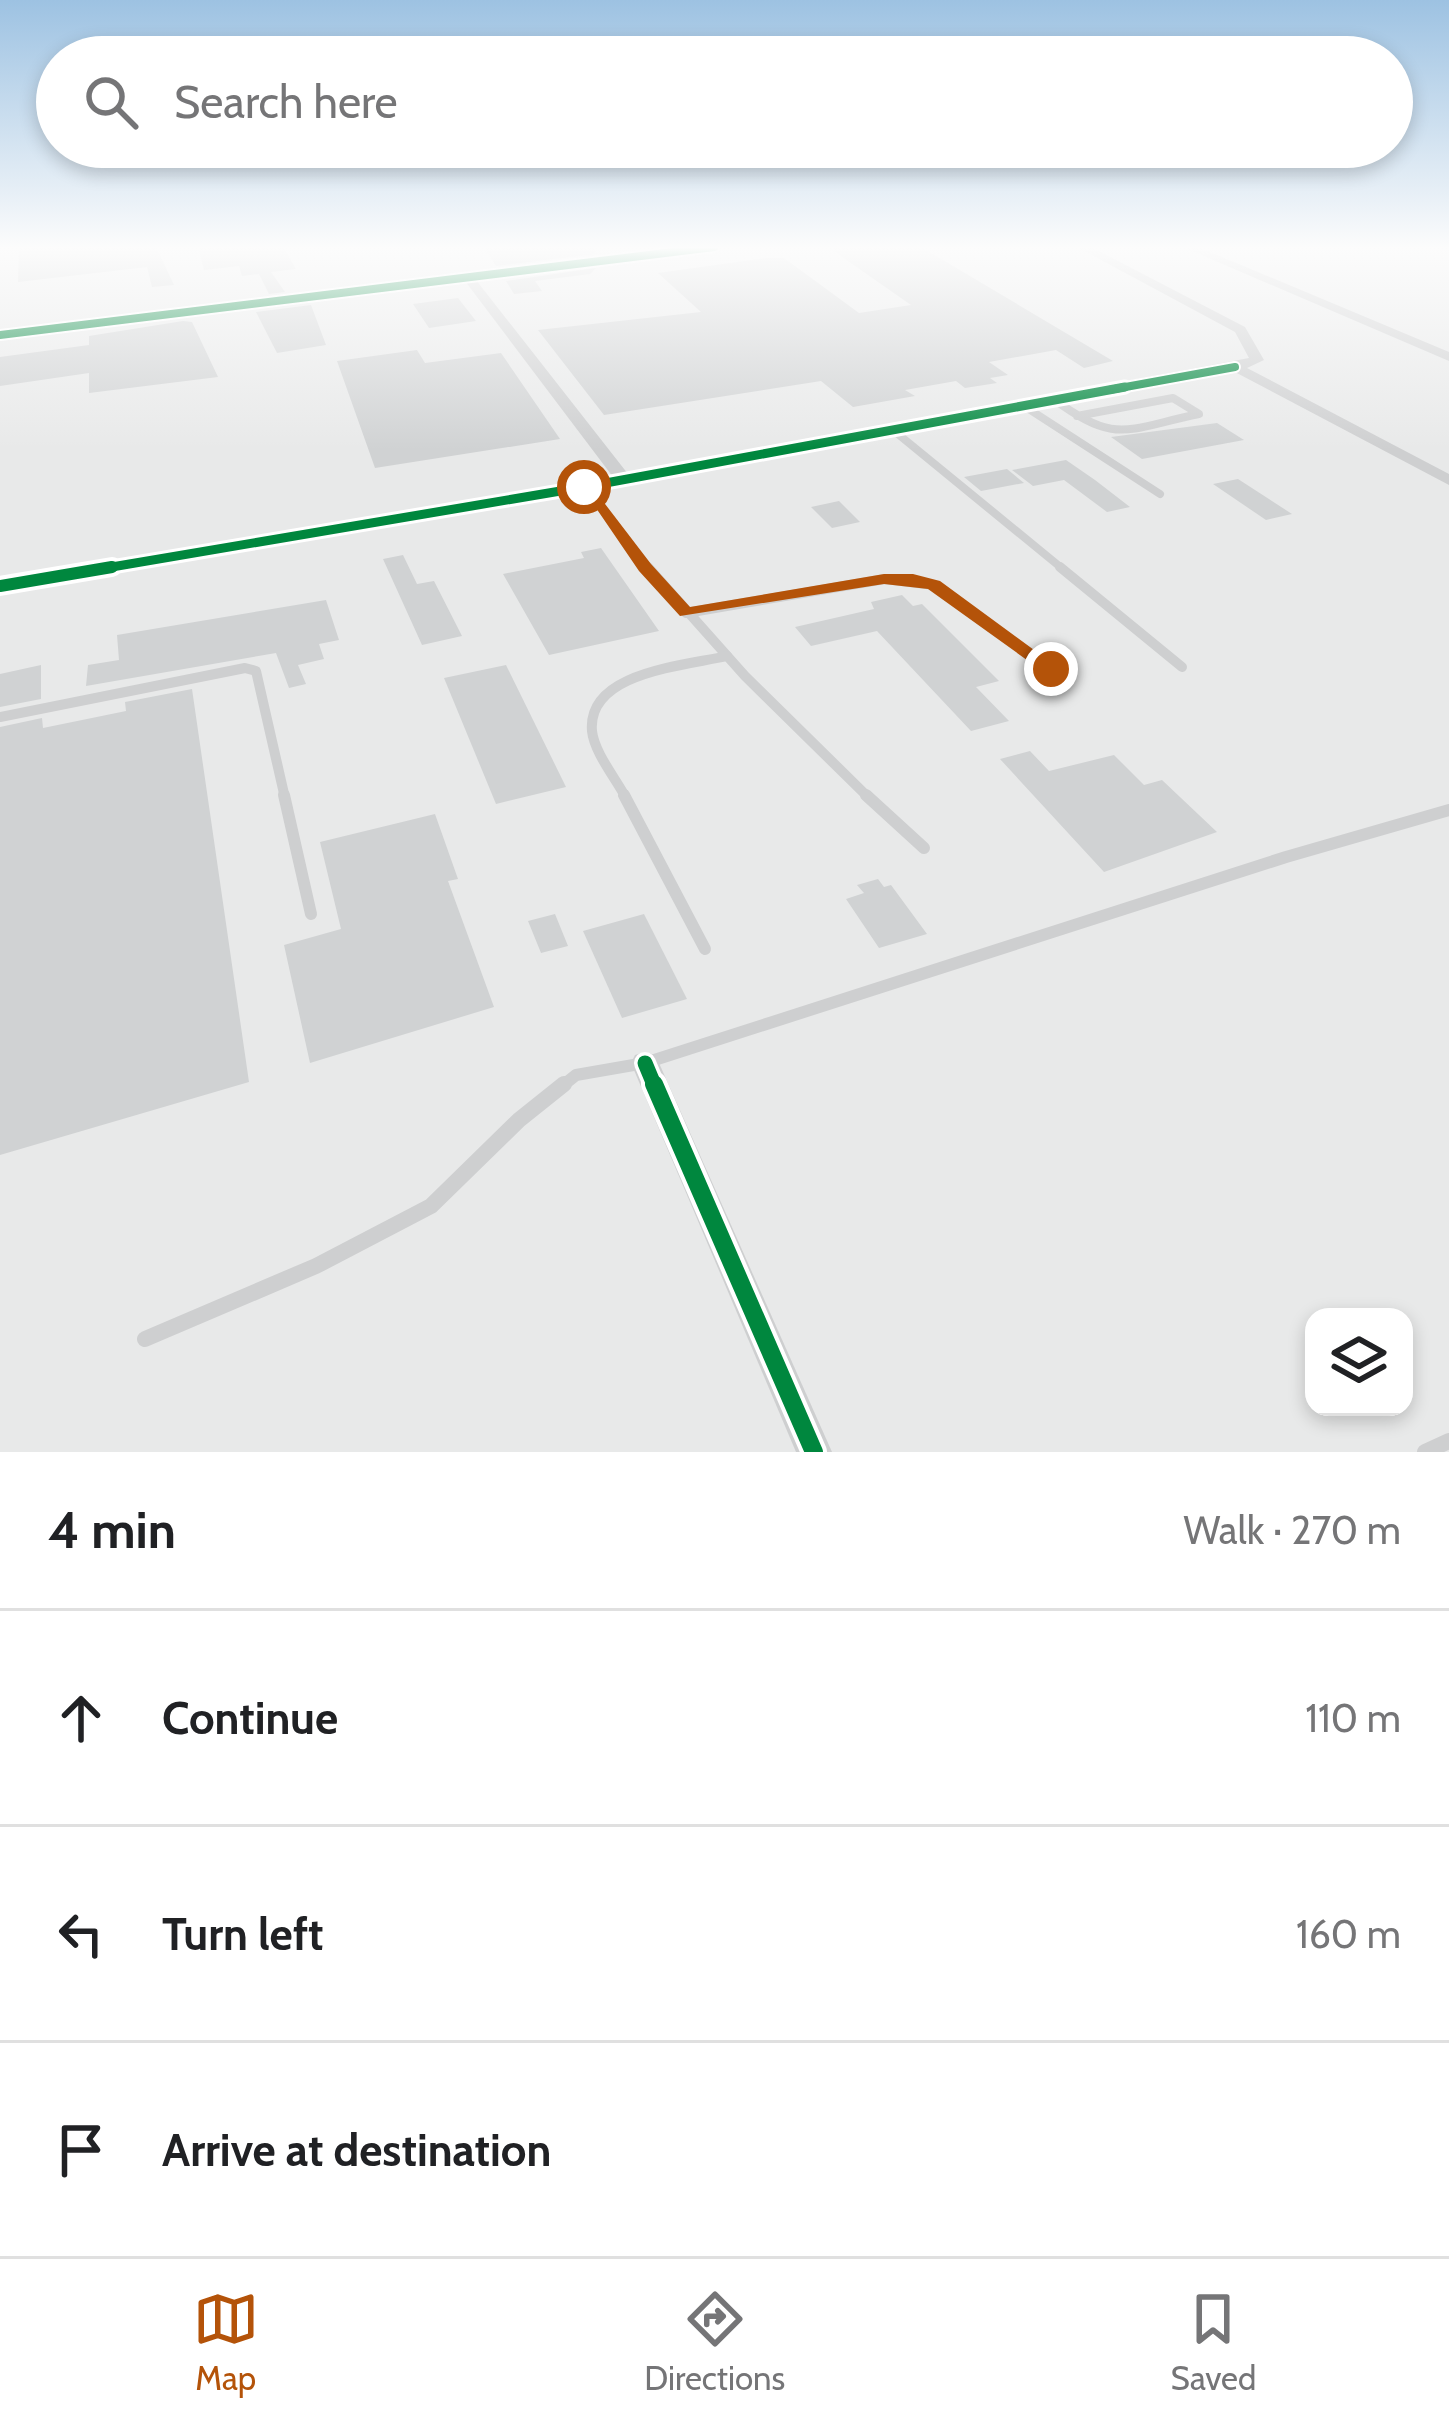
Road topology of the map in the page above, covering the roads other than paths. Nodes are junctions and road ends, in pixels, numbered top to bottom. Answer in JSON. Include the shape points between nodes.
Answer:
{"nodes":[{"id":1,"x":167,"y":315,"type":"edge"},
{"id":2,"x":497,"y":315,"type":"edge"},
{"id":3,"x":1211,"y":315,"type":"edge"},
{"id":4,"x":1350,"y":315,"type":"edge"},
{"id":5,"x":0,"y":335,"type":"edge"},
{"id":6,"x":1449,"y":357,"type":"edge"},
{"id":7,"x":1235,"y":367,"type":"junction"},
{"id":8,"x":1052,"y":398,"type":"junction"},
{"id":9,"x":1022,"y":404,"type":"junction"},
{"id":10,"x":1078,"y":416,"type":"junction"},
{"id":11,"x":893,"y":430,"type":"junction"},
{"id":12,"x":622,"y":479,"type":"junction"},
{"id":13,"x":1449,"y":480,"type":"edge"},
{"id":14,"x":584,"y":487,"type":"junction"},
{"id":15,"x":1160,"y":494,"type":"dead end"},
{"id":16,"x":0,"y":586,"type":"edge"},
{"id":17,"x":686,"y":613,"type":"junction"},
{"id":18,"x":727,"y":656,"type":"junction"},
{"id":19,"x":1181,"y":667,"type":"dead end"},
{"id":20,"x":1051,"y":669,"type":"dead end"},
{"id":21,"x":0,"y":717,"type":"edge"},
{"id":22,"x":1449,"y":810,"type":"edge"},
{"id":23,"x":924,"y":848,"type":"dead end"},
{"id":24,"x":311,"y":914,"type":"dead end"},
{"id":25,"x":705,"y":949,"type":"dead end"},
{"id":26,"x":645,"y":1063,"type":"junction"},
{"id":27,"x":145,"y":1339,"type":"dead end"},
{"id":28,"x":1449,"y":1441,"type":"edge"},
{"id":29,"x":814,"y":1452,"type":"edge"},
{"id":30,"x":1425,"y":1452,"type":"edge"}],
"edges":[{"from":1,"to":5,"type":"street"},
{"from":2,"to":12,"type":"street"},
{"from":3,"to":7,"type":"street","via":[[1240,330],[1257,360]]},
{"from":4,"to":6,"type":"street"},
{"from":7,"to":8,"type":"street"},
{"from":7,"to":13,"type":"street"},
{"from":8,"to":9,"type":"street"},
{"from":8,"to":10,"type":"lane"},
{"from":9,"to":11,"type":"street"},
{"from":9,"to":15,"type":"lane"},
{"from":10,"to":10,"type":"lane","via":[[1173,398],[1199,414],[1109,432]]},
{"from":11,"to":12,"type":"street"},
{"from":11,"to":19,"type":"lane"},
{"from":12,"to":14,"type":"street"},
{"from":14,"to":16,"type":"street"},
{"from":14,"to":17,"type":"lane"},
{"from":17,"to":18,"type":"lane"},
{"from":17,"to":20,"type":"lane","via":[[913,579],[934,585]]},
{"from":18,"to":23,"type":"lane"},
{"from":18,"to":25,"type":"lane","via":[[617,683],[595,705],[592,734]]},
{"from":21,"to":24,"type":"lane","via":[[256,671]]},
{"from":22,"to":26,"type":"lane"},
{"from":26,"to":27,"type":"lane","via":[[576,1076],[431,1206]]},
{"from":26,"to":29,"type":"street"},
{"from":28,"to":30,"type":"lane"}]}
